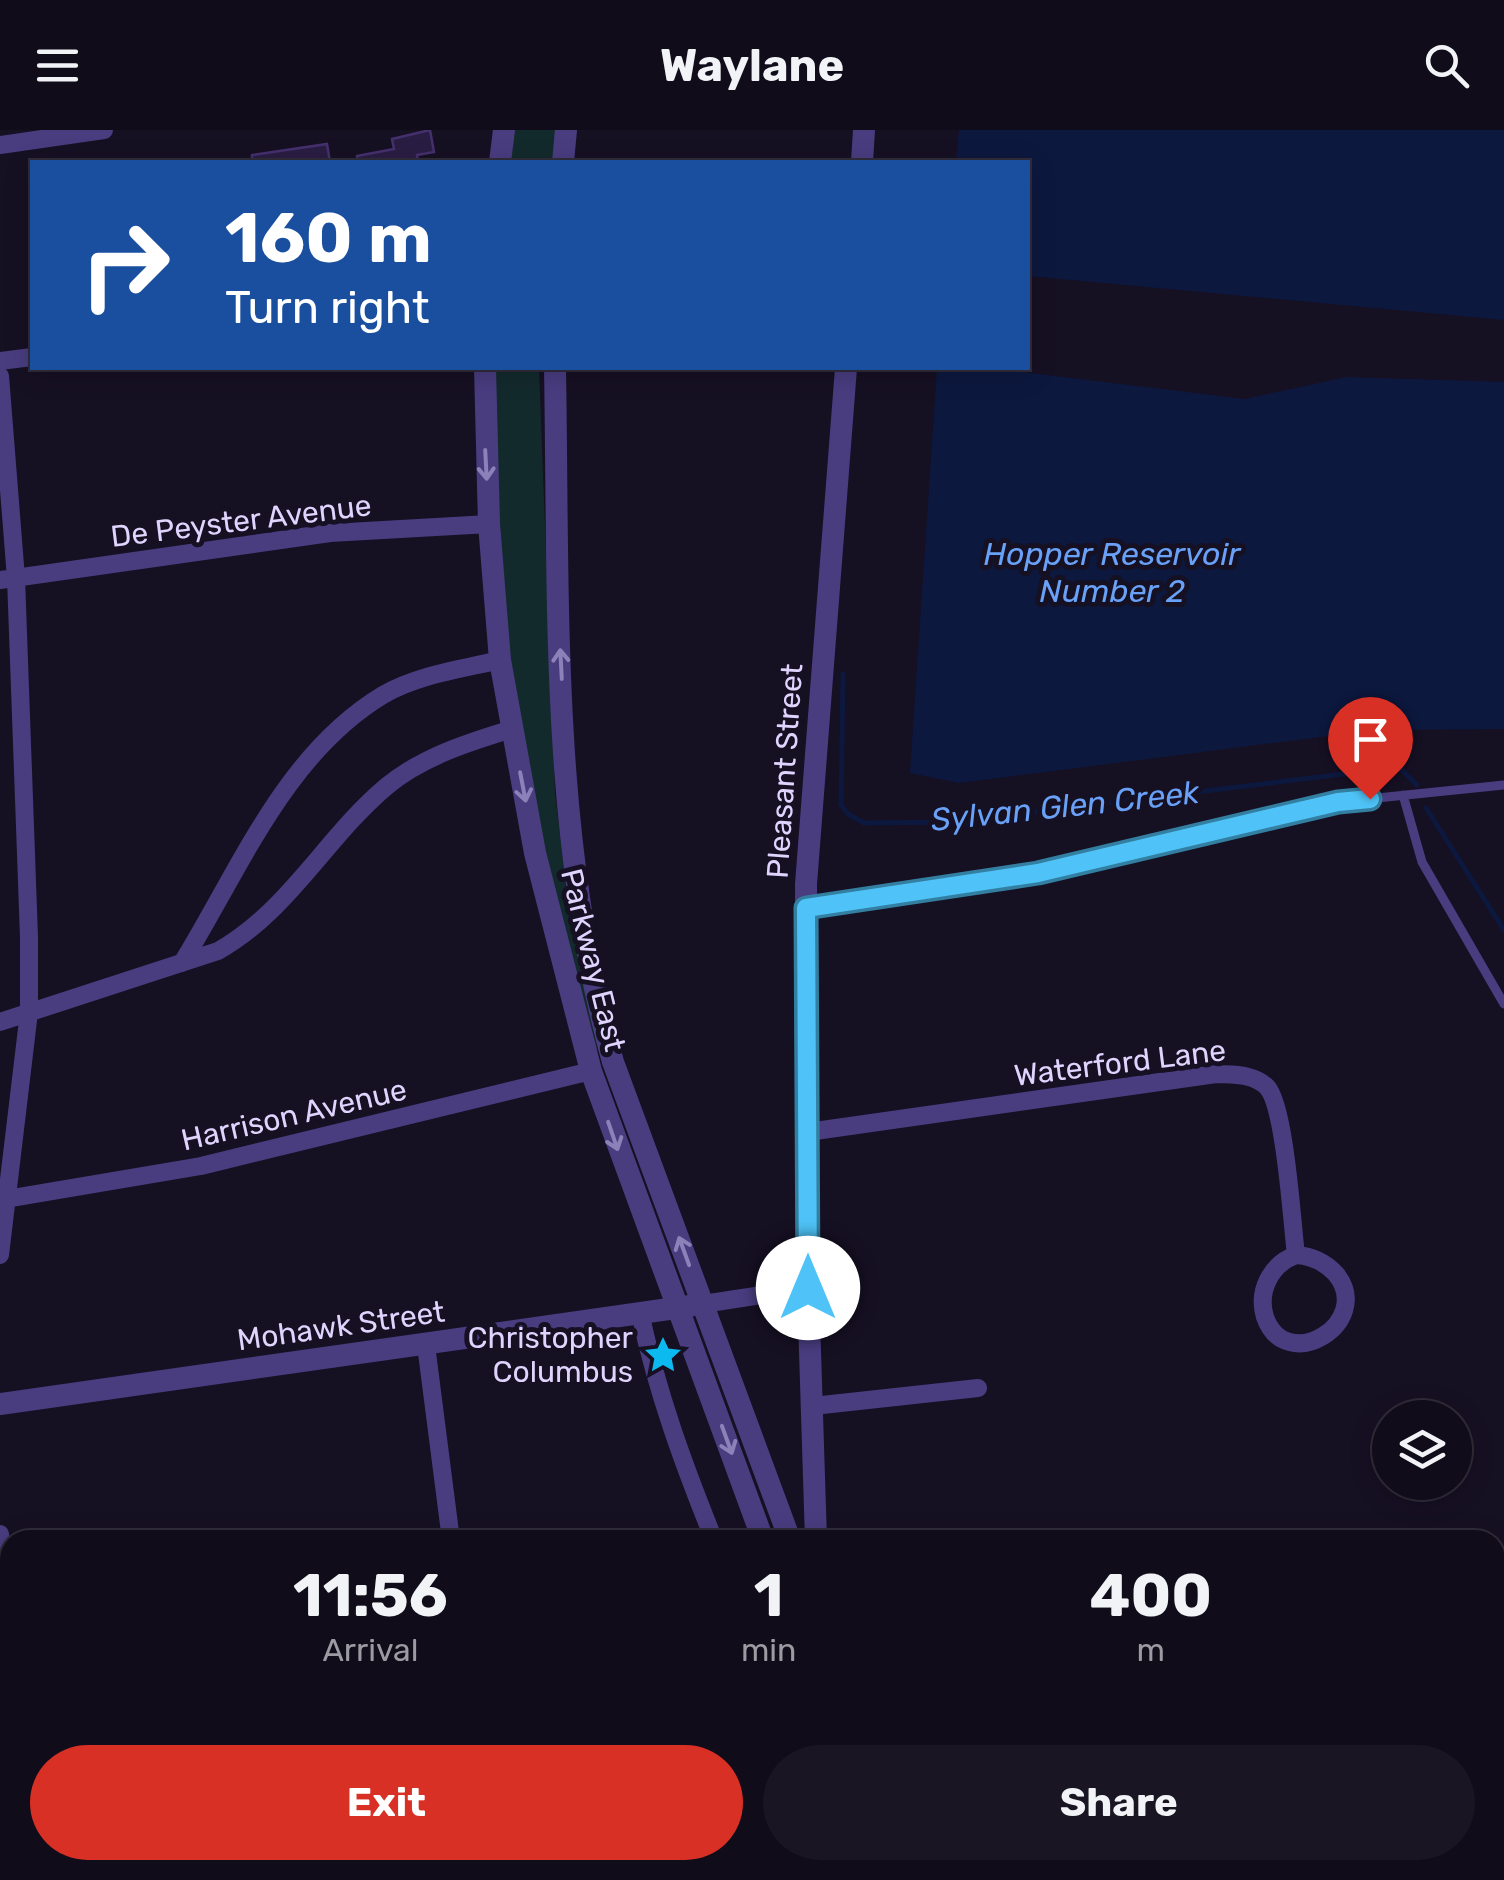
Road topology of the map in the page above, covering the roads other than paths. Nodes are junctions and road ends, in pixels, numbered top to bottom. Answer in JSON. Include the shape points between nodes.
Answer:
{"nodes":[{"id":1,"x":104,"y":130,"type":"edge"},
{"id":2,"x":504,"y":130,"type":"edge"},
{"id":3,"x":566,"y":130,"type":"edge"},
{"id":4,"x":864,"y":130,"type":"edge"},
{"id":5,"x":0,"y":145,"type":"edge"},
{"id":6,"x":500,"y":160,"type":"edge"},
{"id":7,"x":562,"y":160,"type":"edge"},
{"id":8,"x":862,"y":160,"type":"edge"},
{"id":9,"x":30,"y":357,"type":"edge"},
{"id":10,"x":0,"y":362,"type":"edge"},
{"id":11,"x":485,"y":370,"type":"edge"},
{"id":12,"x":556,"y":370,"type":"edge"},
{"id":13,"x":846,"y":370,"type":"edge"},
{"id":14,"x":0,"y":376,"type":"edge"},
{"id":15,"x":489,"y":524,"type":"junction"},
{"id":16,"x":8,"y":579,"type":"edge"},
{"id":17,"x":500,"y":660,"type":"junction"},
{"id":18,"x":512,"y":729,"type":"junction"},
{"id":19,"x":1504,"y":786,"type":"edge"},
{"id":20,"x":1403,"y":796,"type":"junction"},
{"id":21,"x":806,"y":908,"type":"junction"},
{"id":22,"x":182,"y":962,"type":"junction"},
{"id":23,"x":1504,"y":1004,"type":"edge"},
{"id":24,"x":28,"y":1012,"type":"junction"},
{"id":25,"x":0,"y":1022,"type":"edge"},
{"id":26,"x":591,"y":1071,"type":"junction"},
{"id":27,"x":808,"y":1132,"type":"junction"},
{"id":28,"x":6,"y":1199,"type":"junction"},
{"id":29,"x":1296,"y":1254,"type":"junction"},
{"id":30,"x":0,"y":1255,"type":"edge"},
{"id":31,"x":808,"y":1288,"type":"junction"},
{"id":32,"x":703,"y":1304,"type":"junction"},
{"id":33,"x":678,"y":1307,"type":"junction"},
{"id":34,"x":640,"y":1313,"type":"junction"},
{"id":35,"x":426,"y":1344,"type":"junction"},
{"id":36,"x":978,"y":1388,"type":"dead end"},
{"id":37,"x":0,"y":1404,"type":"edge"},
{"id":38,"x":813,"y":1406,"type":"junction"},
{"id":39,"x":451,"y":1530,"type":"edge"},
{"id":40,"x":710,"y":1530,"type":"edge"},
{"id":41,"x":759,"y":1530,"type":"edge"},
{"id":42,"x":786,"y":1530,"type":"edge"},
{"id":43,"x":816,"y":1530,"type":"edge"}],
"edges":[{"from":1,"to":5,"type":"street"},
{"from":2,"to":6,"type":"street"},
{"from":3,"to":7,"type":"street"},
{"from":4,"to":8,"type":"street"},
{"from":9,"to":10,"type":"street"},
{"from":11,"to":15,"type":"street","name":"Parkway East","one_way":true},
{"from":32,"to":12,"type":"street","name":"Parkway East","one_way":true,"via":[[613,1062],[584,936],[566,790]]},
{"from":13,"to":21,"type":"street","name":"Pleasant Street"},
{"from":14,"to":16,"type":"street"},
{"from":15,"to":16,"type":"street","name":"De Peyster Avenue","via":[[330,534]]},
{"from":15,"to":17,"type":"street","name":"Parkway East"},
{"from":16,"to":24,"type":"street"},
{"from":17,"to":18,"type":"street","name":"Parkway East"},
{"from":17,"to":22,"type":"street","via":[[385,694],[312,752]]},
{"from":18,"to":22,"type":"street","via":[[428,760],[390,784],[274,910],[218,951]]},
{"from":18,"to":26,"type":"street","name":"Parkway East","one_way":true,"via":[[535,853]]},
{"from":19,"to":20,"type":"lane"},
{"from":20,"to":21,"type":"lane","via":[[1338,802],[1038,873]]},
{"from":20,"to":23,"type":"lane","via":[[1422,862]]},
{"from":21,"to":27,"type":"street","name":"Pleasant Street"},
{"from":22,"to":24,"type":"street"},
{"from":24,"to":25,"type":"street"},
{"from":24,"to":28,"type":"street"},
{"from":26,"to":28,"type":"street","name":"Harrison Avenue","via":[[202,1166]]},
{"from":26,"to":33,"type":"street","name":"Parkway East","one_way":true},
{"from":27,"to":29,"type":"street","name":"Waterford Lane","via":[[1216,1074],[1248,1076],[1265,1085],[1276,1108]]},
{"from":27,"to":31,"type":"street","name":"Pleasant Street"},
{"from":28,"to":30,"type":"street"},
{"from":29,"to":29,"type":"street","via":[[1270,1274],[1263,1293],[1270,1328],[1300,1344],[1330,1334],[1346,1298],[1329,1266]]},
{"from":31,"to":32,"type":"street","name":"Mohawk Street"},
{"from":31,"to":38,"type":"street","name":"Pleasant Street"},
{"from":32,"to":33,"type":"street","name":"Mohawk Street"},
{"from":32,"to":42,"type":"street","name":"Parkway East"},
{"from":33,"to":34,"type":"street","name":"Mohawk Street"},
{"from":33,"to":41,"type":"street","name":"Parkway East","one_way":true},
{"from":34,"to":35,"type":"street","name":"Mohawk Street"},
{"from":34,"to":40,"type":"street","via":[[656,1384]]},
{"from":35,"to":37,"type":"street","name":"Mohawk Street"},
{"from":35,"to":39,"type":"street"},
{"from":36,"to":38,"type":"street"},
{"from":38,"to":43,"type":"street","name":"Pleasant Street"}]}
